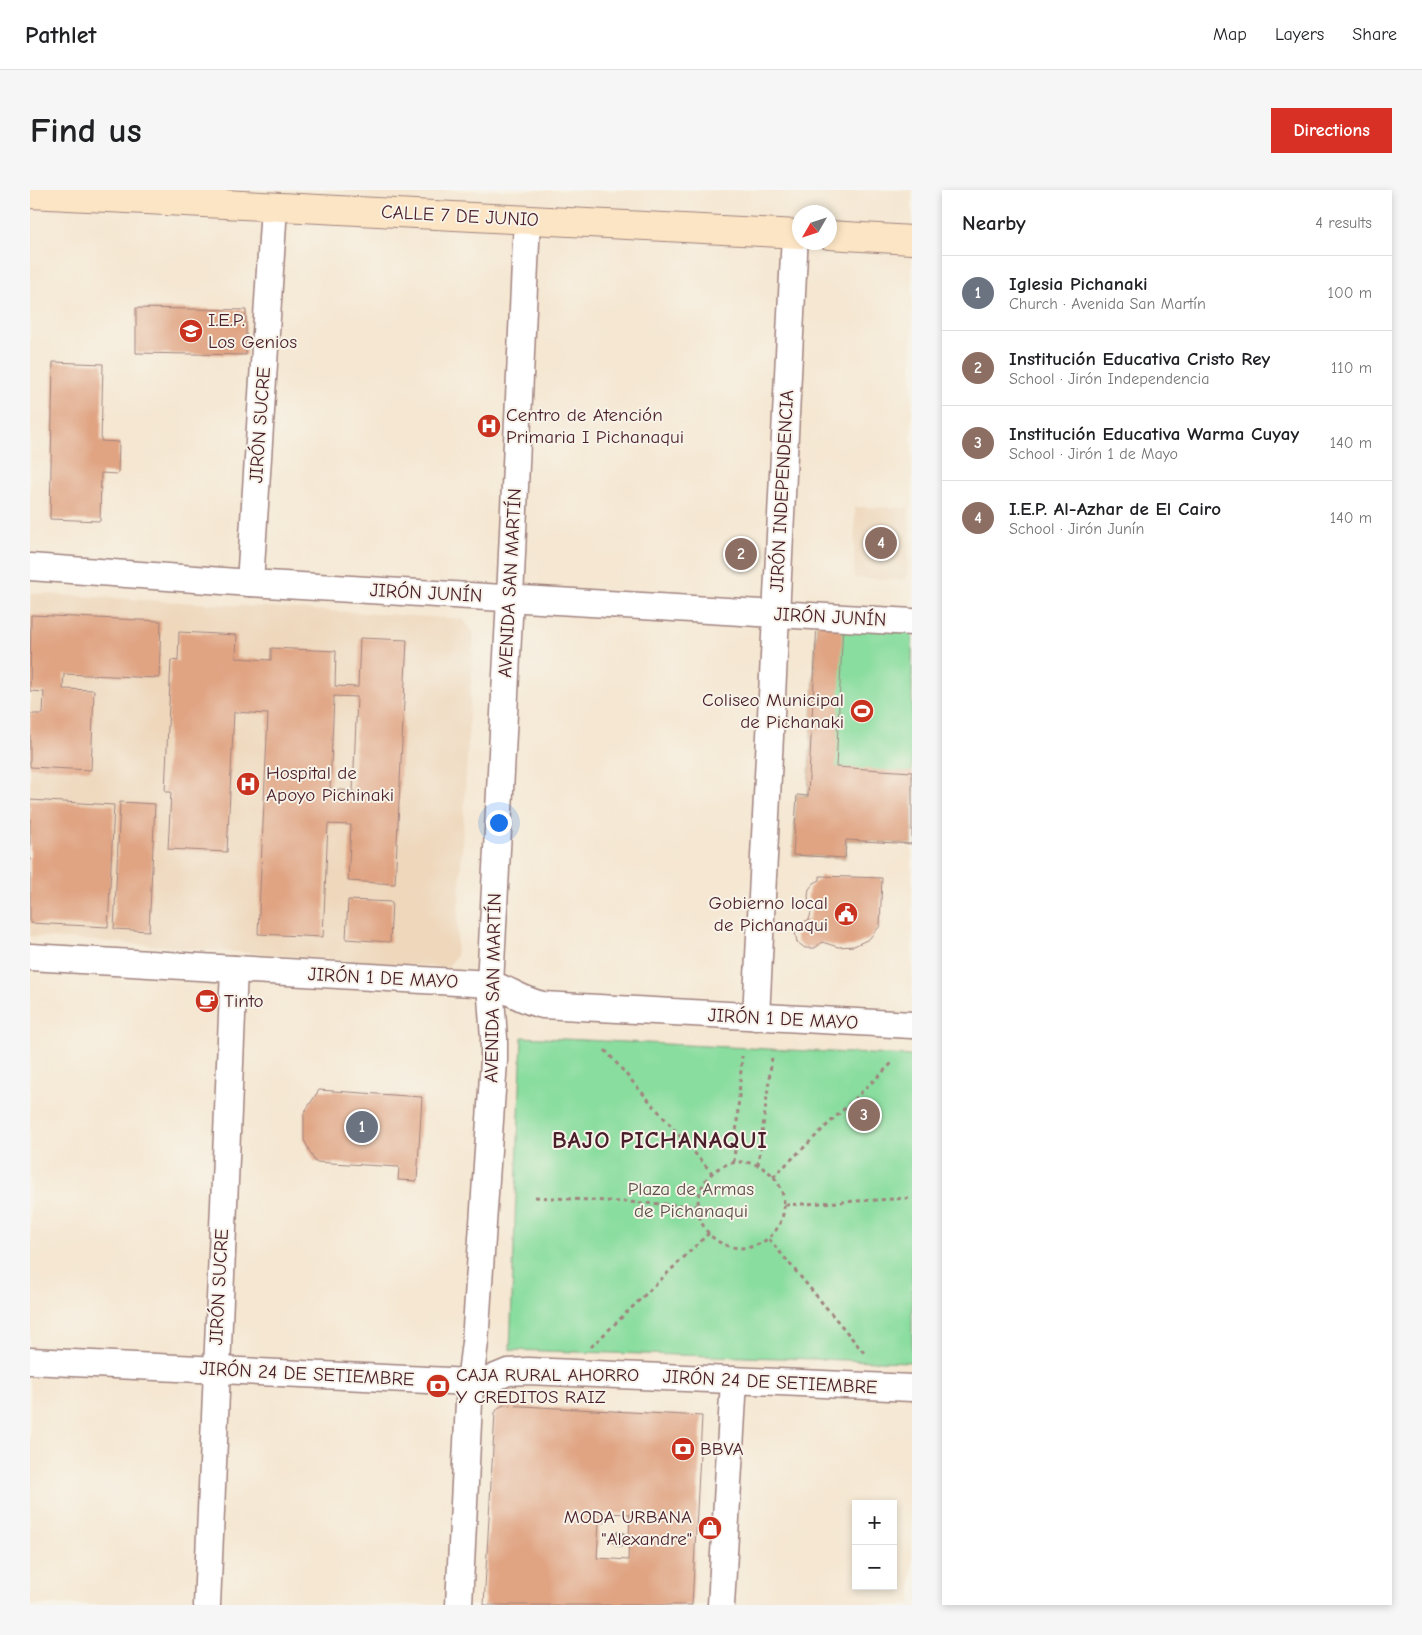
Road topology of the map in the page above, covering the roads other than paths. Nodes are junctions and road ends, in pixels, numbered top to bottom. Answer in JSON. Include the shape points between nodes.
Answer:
{"nodes":[{"id":1,"x":30,"y":194,"type":"edge"},
{"id":2,"x":274,"y":207,"type":"junction"},
{"id":3,"x":527,"y":220,"type":"junction"},
{"id":4,"x":792,"y":234,"type":"edge"},
{"id":5,"x":837,"y":235,"type":"edge"},
{"id":6,"x":912,"y":240,"type":"edge"},
{"id":7,"x":796,"y":250,"type":"edge"},
{"id":8,"x":30,"y":567,"type":"edge"},
{"id":9,"x":250,"y":583,"type":"junction"},
{"id":10,"x":510,"y":598,"type":"junction"},
{"id":11,"x":776,"y":614,"type":"junction"},
{"id":12,"x":912,"y":622,"type":"edge"},
{"id":13,"x":30,"y":957,"type":"edge"},
{"id":14,"x":234,"y":969,"type":"junction"},
{"id":15,"x":490,"y":984,"type":"junction"},
{"id":16,"x":756,"y":1017,"type":"junction"},
{"id":17,"x":912,"y":1026,"type":"edge"},
{"id":18,"x":30,"y":1361,"type":"edge"},
{"id":19,"x":216,"y":1370,"type":"junction"},
{"id":20,"x":734,"y":1380,"type":"junction"},
{"id":21,"x":470,"y":1382,"type":"junction"},
{"id":22,"x":912,"y":1388,"type":"edge"},
{"id":23,"x":207,"y":1605,"type":"edge"},
{"id":24,"x":459,"y":1605,"type":"edge"},
{"id":25,"x":721,"y":1605,"type":"edge"}],
"edges":[{"from":1,"to":2,"type":"street","name":"CALLE 7 DE JUNIO"},
{"from":2,"to":3,"type":"street","name":"CALLE 7 DE JUNIO"},
{"from":2,"to":9,"type":"street","name":"JIRÓN SUCRE"},
{"from":3,"to":4,"type":"street","name":"CALLE 7 DE JUNIO"},
{"from":3,"to":10,"type":"street","name":"AVENIDA SAN MARTÍN"},
{"from":5,"to":6,"type":"street"},
{"from":7,"to":11,"type":"street","name":"JIRÓN INDEPENDENCIA"},
{"from":8,"to":9,"type":"street","name":"JIRÓN JUNÍN"},
{"from":9,"to":10,"type":"street","name":"JIRÓN JUNÍN"},
{"from":10,"to":11,"type":"street","name":"JIRÓN JUNÍN"},
{"from":10,"to":15,"type":"street","name":"AVENIDA SAN MARTÍN"},
{"from":11,"to":12,"type":"street","name":"JIRÓN JUNÍN"},
{"from":11,"to":16,"type":"street","name":"JIRÓN INDEPENDENCIA"},
{"from":13,"to":14,"type":"street","name":"JIRÓN 1 DE MAYO"},
{"from":14,"to":15,"type":"street","name":"JIRÓN 1 DE MAYO"},
{"from":14,"to":19,"type":"street","name":"JIRÓN SUCRE"},
{"from":15,"to":16,"type":"street","name":"JIRÓN 1 DE MAYO","via":[[521,999],[543,1005]]},
{"from":15,"to":21,"type":"street","name":"AVENIDA SAN MARTÍN","via":[[494,1061]]},
{"from":16,"to":17,"type":"street","name":"JIRÓN 1 DE MAYO"},
{"from":18,"to":19,"type":"street","name":"JIRÓN 24 DE SETIEMBRE"},
{"from":19,"to":21,"type":"street","name":"JIRÓN 24 DE SETIEMBRE"},
{"from":19,"to":23,"type":"street","name":"JIRÓN SUCRE"},
{"from":20,"to":21,"type":"street","name":"JIRÓN 24 DE SETIEMBRE","via":[[518,1371],[486,1381]]},
{"from":20,"to":22,"type":"street","name":"JIRÓN 24 DE SETIEMBRE"},
{"from":20,"to":25,"type":"street"},
{"from":21,"to":24,"type":"street","name":"AVENIDA SAN MARTÍN"}]}
